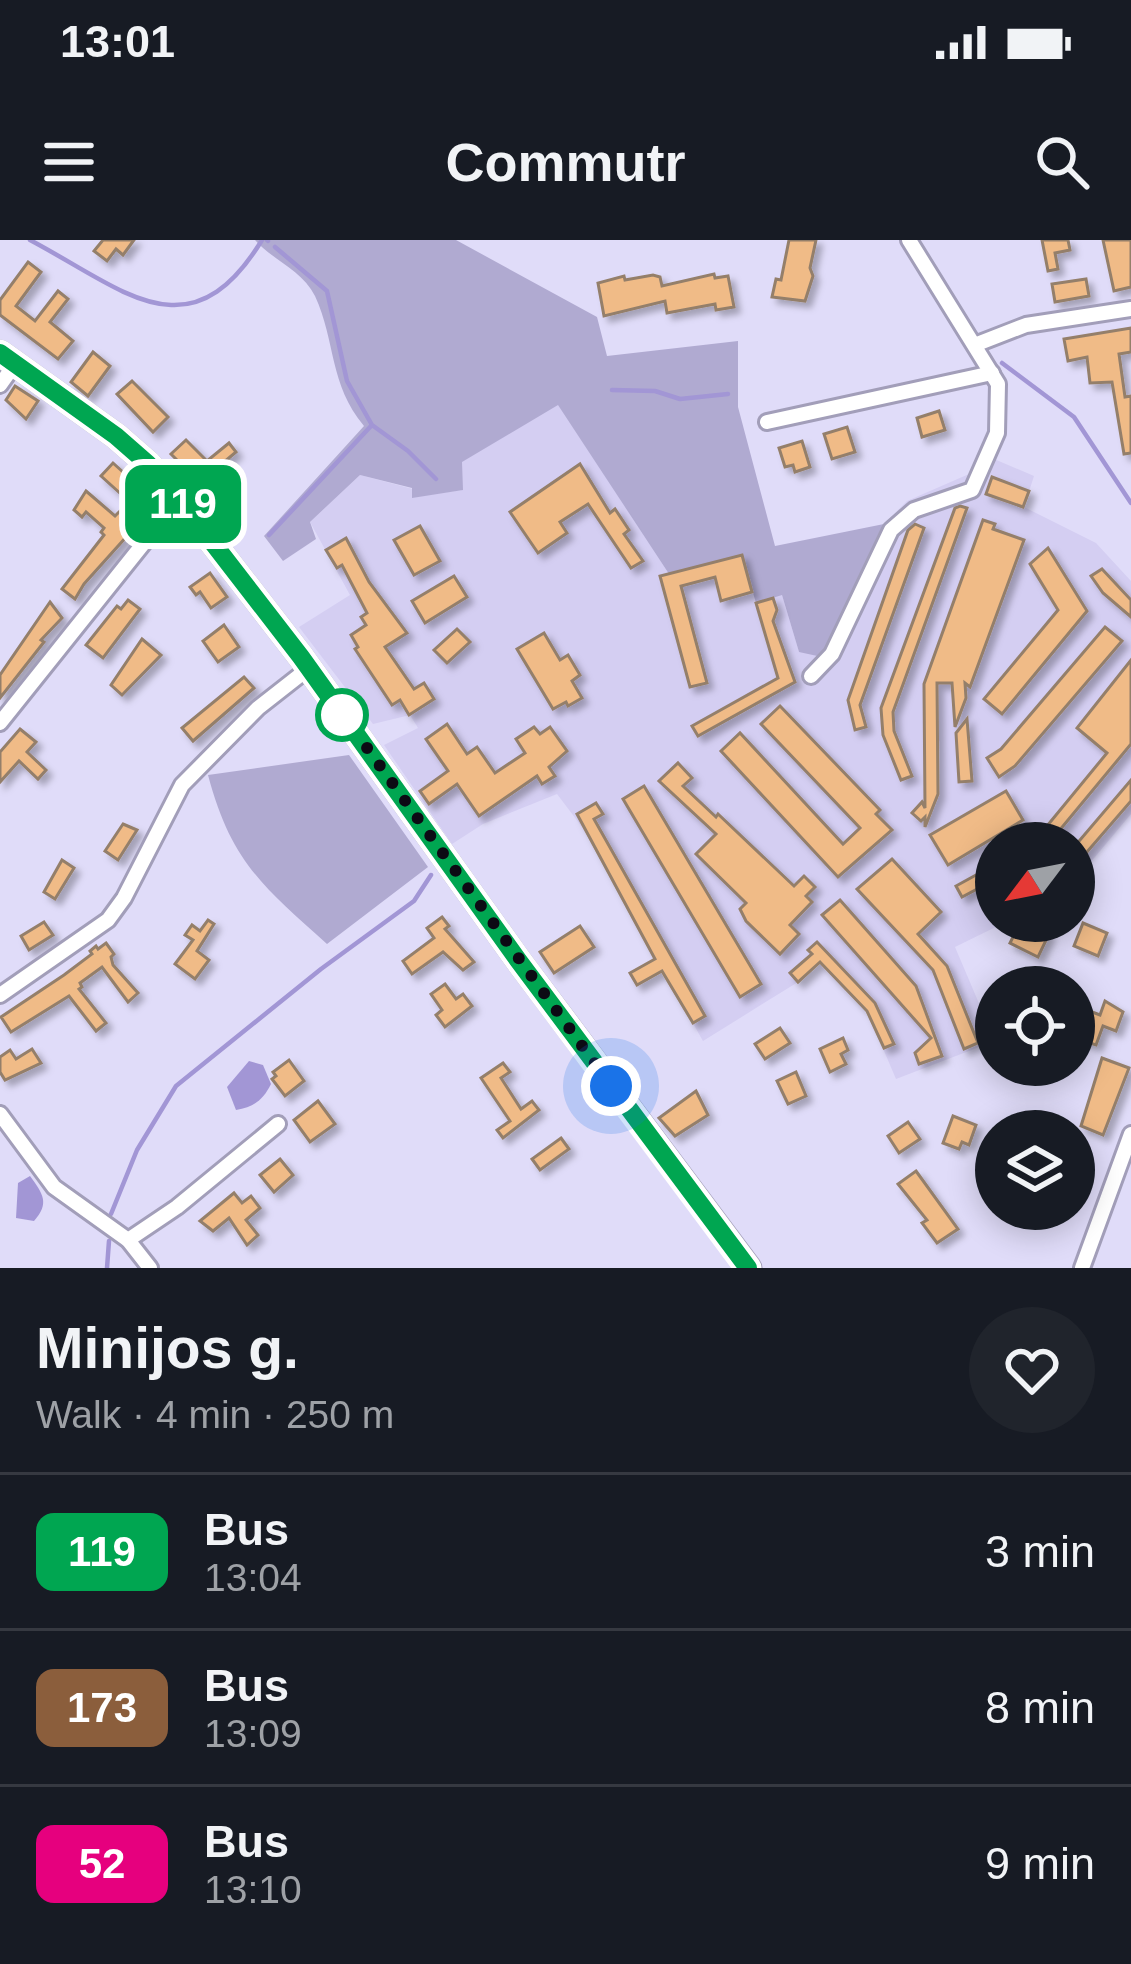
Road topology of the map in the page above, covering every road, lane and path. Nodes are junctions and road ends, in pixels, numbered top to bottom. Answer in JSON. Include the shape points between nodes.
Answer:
{"nodes":[{"id":1,"x":909,"y":240,"type":"edge"},
{"id":2,"x":1131,"y":310,"type":"edge"},
{"id":3,"x":977,"y":344,"type":"junction"},
{"id":4,"x":8,"y":359,"type":"edge"},
{"id":5,"x":992,"y":373,"type":"junction"},
{"id":6,"x":0,"y":386,"type":"edge"},
{"id":7,"x":767,"y":422,"type":"dead end"},
{"id":8,"x":179,"y":499,"type":"junction"},
{"id":9,"x":309,"y":668,"type":"junction"},
{"id":10,"x":811,"y":676,"type":"dead end"},
{"id":11,"x":0,"y":723,"type":"edge"},
{"id":12,"x":0,"y":995,"type":"edge"},
{"id":13,"x":0,"y":1114,"type":"edge"},
{"id":14,"x":278,"y":1124,"type":"dead end"},
{"id":15,"x":1131,"y":1134,"type":"edge"},
{"id":16,"x":128,"y":1240,"type":"junction"},
{"id":17,"x":149,"y":1268,"type":"edge"},
{"id":18,"x":748,"y":1268,"type":"edge"},
{"id":19,"x":1082,"y":1268,"type":"edge"}],
"edges":[{"from":1,"to":3,"type":"street"},
{"from":2,"to":3,"type":"street","via":[[1026,325]]},
{"from":3,"to":5,"type":"street"},
{"from":4,"to":6,"type":"street"},
{"from":4,"to":8,"type":"main road","via":[[116,436]]},
{"from":5,"to":7,"type":"street"},
{"from":5,"to":10,"type":"street","via":[[997,433],[972,490],[914,510],[891,530],[832,654]]},
{"from":8,"to":9,"type":"main road"},
{"from":8,"to":11,"type":"street"},
{"from":9,"to":12,"type":"street","via":[[182,785],[108,920]]},
{"from":9,"to":18,"type":"main road"},
{"from":13,"to":16,"type":"street","via":[[54,1187]]},
{"from":14,"to":16,"type":"street"},
{"from":15,"to":19,"type":"street"},
{"from":16,"to":17,"type":"street"}]}
